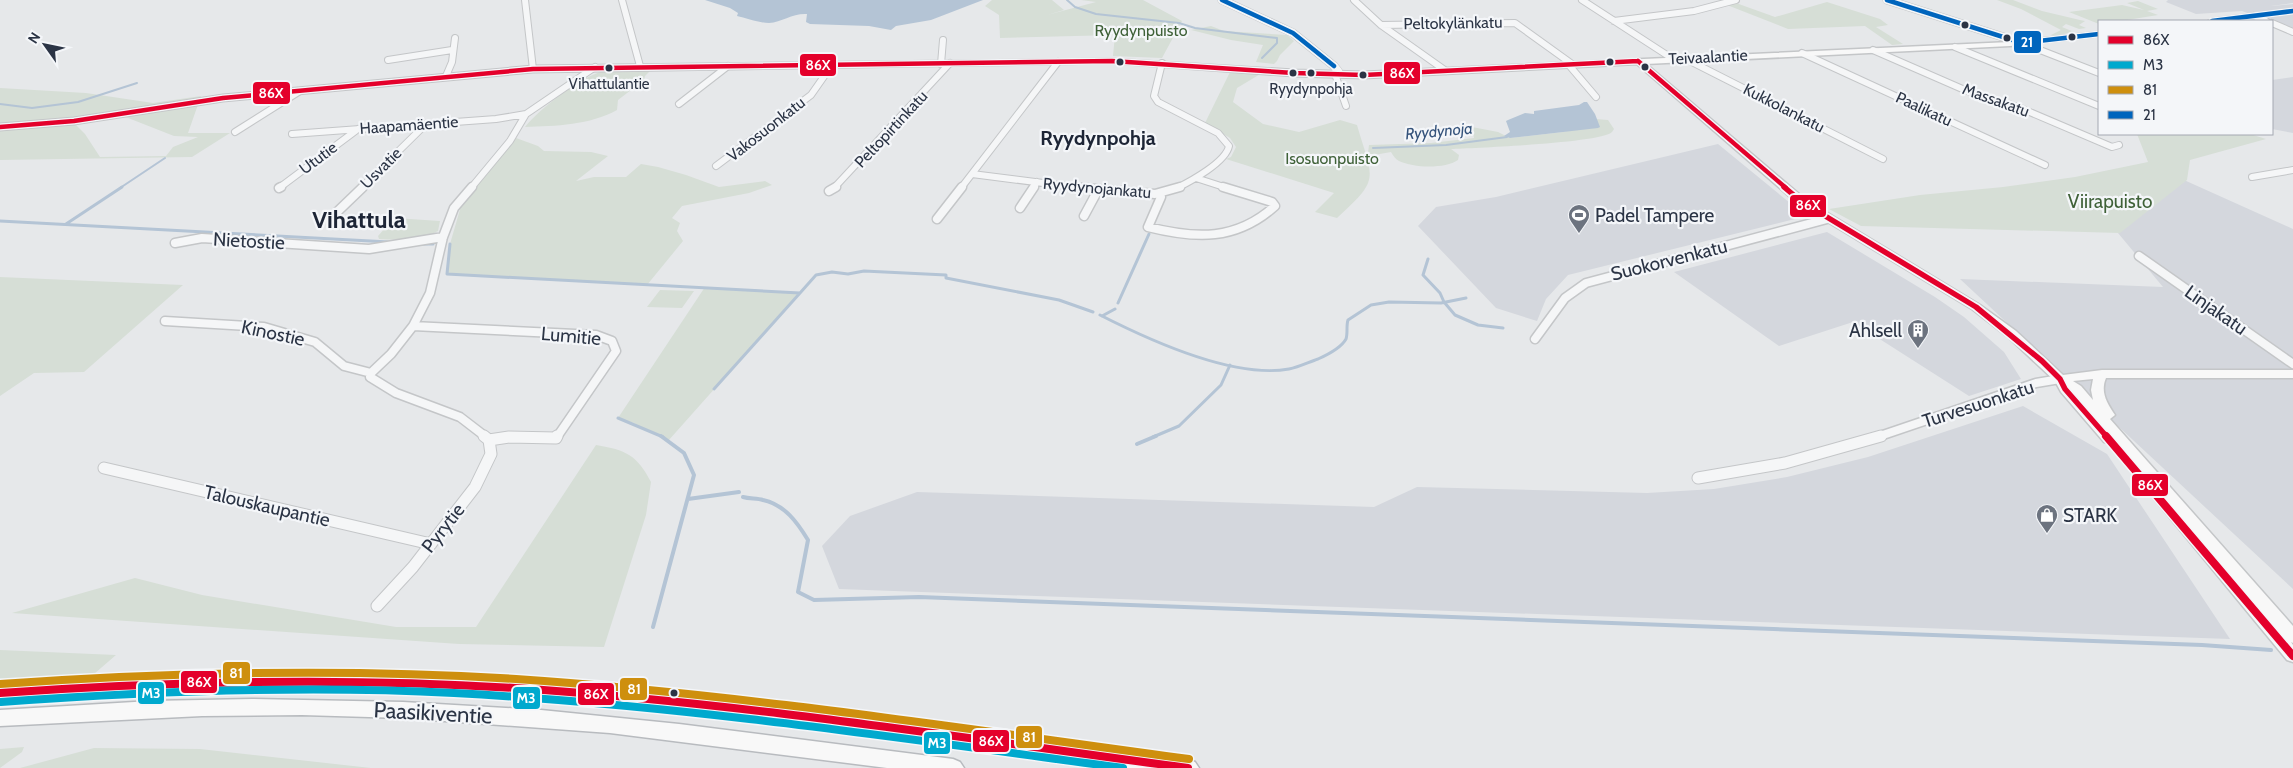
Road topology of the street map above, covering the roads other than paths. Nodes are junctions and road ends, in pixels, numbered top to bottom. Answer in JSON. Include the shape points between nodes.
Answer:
{"nodes":[{"id":1,"x":525,"y":0,"type":"edge"},
{"id":2,"x":622,"y":0,"type":"edge"},
{"id":3,"x":1222,"y":0,"type":"edge"},
{"id":4,"x":1354,"y":0,"type":"edge"},
{"id":5,"x":1582,"y":0,"type":"edge"},
{"id":6,"x":1736,"y":0,"type":"edge"},
{"id":7,"x":1887,"y":0,"type":"edge"},
{"id":8,"x":2293,"y":10,"type":"edge"},
{"id":9,"x":2254,"y":16,"type":"junction"},
{"id":10,"x":2220,"y":20,"type":"edge"},
{"id":11,"x":2264,"y":20,"type":"edge"},
{"id":12,"x":1614,"y":21,"type":"junction"},
{"id":13,"x":2273,"y":24,"type":"edge"},
{"id":14,"x":1381,"y":25,"type":"junction"},
{"id":15,"x":2293,"y":32,"type":"edge"},
{"id":16,"x":2098,"y":34,"type":"edge"},
{"id":17,"x":455,"y":38,"type":"dead end"},
{"id":18,"x":943,"y":40,"type":"dead end"},
{"id":19,"x":2022,"y":43,"type":"junction"},
{"id":20,"x":1955,"y":47,"type":"junction"},
{"id":21,"x":452,"y":50,"type":"junction"},
{"id":22,"x":1873,"y":50,"type":"junction"},
{"id":23,"x":1802,"y":53,"type":"junction"},
{"id":24,"x":1684,"y":58,"type":"junction"},
{"id":25,"x":1674,"y":59,"type":"junction"},
{"id":26,"x":388,"y":60,"type":"dead end"},
{"id":27,"x":1638,"y":61,"type":"junction"},
{"id":28,"x":1058,"y":62,"type":"junction"},
{"id":29,"x":950,"y":63,"type":"junction"},
{"id":30,"x":1162,"y":63,"type":"junction"},
{"id":31,"x":941,"y":64,"type":"junction"},
{"id":32,"x":1570,"y":64,"type":"junction"},
{"id":33,"x":832,"y":65,"type":"junction"},
{"id":34,"x":640,"y":66,"type":"junction"},
{"id":35,"x":728,"y":66,"type":"junction"},
{"id":36,"x":595,"y":67,"type":"junction"},
{"id":37,"x":533,"y":69,"type":"junction"},
{"id":38,"x":1446,"y":71,"type":"junction"},
{"id":39,"x":2098,"y":73,"type":"edge"},
{"id":40,"x":1335,"y":74,"type":"junction"},
{"id":41,"x":446,"y":76,"type":"junction"},
{"id":42,"x":300,"y":91,"type":"junction"},
{"id":43,"x":1596,"y":97,"type":"dead end"},
{"id":44,"x":679,"y":104,"type":"dead end"},
{"id":45,"x":1346,"y":106,"type":"dead end"},
{"id":46,"x":2098,"y":106,"type":"edge"},
{"id":47,"x":526,"y":114,"type":"junction"},
{"id":48,"x":426,"y":124,"type":"junction"},
{"id":49,"x":0,"y":127,"type":"edge"},
{"id":50,"x":358,"y":129,"type":"junction"},
{"id":51,"x":235,"y":132,"type":"dead end"},
{"id":52,"x":292,"y":134,"type":"dead end"},
{"id":53,"x":2119,"y":145,"type":"dead end"},
{"id":54,"x":1883,"y":159,"type":"dead end"},
{"id":55,"x":716,"y":166,"type":"dead end"},
{"id":56,"x":2045,"y":166,"type":"dead end"},
{"id":57,"x":2293,"y":170,"type":"edge"},
{"id":58,"x":972,"y":174,"type":"junction"},
{"id":59,"x":2252,"y":177,"type":"dead end"},
{"id":60,"x":1196,"y":178,"type":"junction"},
{"id":61,"x":1037,"y":182,"type":"junction"},
{"id":62,"x":279,"y":188,"type":"dead end"},
{"id":63,"x":1098,"y":190,"type":"junction"},
{"id":64,"x":829,"y":191,"type":"dead end"},
{"id":65,"x":1159,"y":194,"type":"junction"},
{"id":66,"x":1020,"y":208,"type":"dead end"},
{"id":67,"x":337,"y":212,"type":"dead end"},
{"id":68,"x":1084,"y":216,"type":"dead end"},
{"id":69,"x":937,"y":219,"type":"dead end"},
{"id":70,"x":1827,"y":219,"type":"junction"},
{"id":71,"x":443,"y":237,"type":"junction"},
{"id":72,"x":175,"y":243,"type":"dead end"},
{"id":73,"x":2139,"y":256,"type":"dead end"},
{"id":74,"x":165,"y":321,"type":"dead end"},
{"id":75,"x":413,"y":326,"type":"junction"},
{"id":76,"x":1535,"y":339,"type":"dead end"},
{"id":77,"x":2293,"y":364,"type":"edge"},
{"id":78,"x":371,"y":373,"type":"junction"},
{"id":79,"x":2102,"y":374,"type":"junction"},
{"id":80,"x":2293,"y":374,"type":"edge"},
{"id":81,"x":2060,"y":379,"type":"junction"},
{"id":82,"x":489,"y":440,"type":"junction"},
{"id":83,"x":104,"y":468,"type":"dead end"},
{"id":84,"x":1698,"y":478,"type":"dead end"},
{"id":85,"x":2162,"y":487,"type":"junction"},
{"id":86,"x":431,"y":544,"type":"junction"},
{"id":87,"x":377,"y":606,"type":"dead end"},
{"id":88,"x":2293,"y":637,"type":"edge"},
{"id":89,"x":2293,"y":656,"type":"edge"},
{"id":90,"x":0,"y":693,"type":"edge"},
{"id":91,"x":0,"y":718,"type":"edge"},
{"id":92,"x":953,"y":768,"type":"edge"},
{"id":93,"x":1188,"y":768,"type":"edge"}],
"edges":[{"from":1,"to":37,"type":"street"},
{"from":2,"to":34,"type":"street"},
{"from":3,"to":40,"type":"street","via":[[1293,33],[1334,66],[1338,71]]},
{"from":4,"to":14,"type":"street"},
{"from":5,"to":12,"type":"street"},
{"from":6,"to":12,"type":"street","via":[[1688,12]]},
{"from":7,"to":19,"type":"street"},
{"from":8,"to":9,"type":"main road"},
{"from":9,"to":10,"type":"main road"},
{"from":9,"to":11,"type":"street"},
{"from":12,"to":25,"type":"street"},
{"from":13,"to":15,"type":"street"},
{"from":14,"to":32,"type":"street","name":"Peltokylänkatu","via":[[1515,23]]},
{"from":14,"to":38,"type":"street"},
{"from":16,"to":19,"type":"main road","name":"Teivaalantie"},
{"from":17,"to":21,"type":"street"},
{"from":18,"to":31,"type":"street"},
{"from":19,"to":20,"type":"main road","name":"Teivaalantie"},
{"from":19,"to":39,"type":"street"},
{"from":20,"to":22,"type":"main road","name":"Teivaalantie"},
{"from":20,"to":46,"type":"street"},
{"from":21,"to":26,"type":"street"},
{"from":21,"to":41,"type":"street"},
{"from":22,"to":23,"type":"main road","name":"Teivaalantie"},
{"from":22,"to":53,"type":"street","name":"Massakatu","via":[[1967,91],[2018,107],[2112,147]]},
{"from":23,"to":24,"type":"main road","name":"Teivaalantie"},
{"from":23,"to":56,"type":"street","name":"Paalikatu"},
{"from":24,"to":25,"type":"main road","name":"Teivaalantie"},
{"from":24,"to":54,"type":"street","name":"Kukkolankatu"},
{"from":25,"to":27,"type":"main road","name":"Teivaalantie"},
{"from":27,"to":32,"type":"main road","name":"Teivaalantie"},
{"from":27,"to":70,"type":"main road","via":[[1792,194]]},
{"from":28,"to":29,"type":"main road","name":"Teivaalantie"},
{"from":28,"to":30,"type":"main road","name":"Teivaalantie"},
{"from":28,"to":58,"type":"street"},
{"from":29,"to":31,"type":"main road","name":"Teivaalantie"},
{"from":29,"to":64,"type":"street","name":"Peltopirtinkatu"},
{"from":30,"to":40,"type":"main road","name":"Teivaalantie"},
{"from":30,"to":60,"type":"street","name":"Ryydynojankatu","via":[[1154,96],[1158,102],[1218,133],[1229,146],[1222,158]]},
{"from":31,"to":33,"type":"main road","name":"Teivaalantie"},
{"from":32,"to":38,"type":"main road","name":"Teivaalantie"},
{"from":32,"to":43,"type":"street","name":"Peltokylänkatu"},
{"from":33,"to":35,"type":"main road","name":"Teivaalantie"},
{"from":33,"to":55,"type":"street","name":"Vakosuonkatu","via":[[811,95]]},
{"from":34,"to":35,"type":"main road","name":"Teivaalantie"},
{"from":34,"to":36,"type":"main road","name":"Teivaalantie"},
{"from":35,"to":44,"type":"street"},
{"from":36,"to":37,"type":"main road","name":"Teivaalantie"},
{"from":36,"to":47,"type":"street"},
{"from":37,"to":41,"type":"main road","name":"Teivaalantie"},
{"from":38,"to":40,"type":"main road","name":"Teivaalantie"},
{"from":40,"to":45,"type":"street"},
{"from":41,"to":42,"type":"main road","name":"Teivaalantie"},
{"from":42,"to":49,"type":"main road","name":"Teivaalantie","via":[[194,102],[74,121]]},
{"from":42,"to":51,"type":"street"},
{"from":47,"to":48,"type":"street","name":"Haapamäentie"},
{"from":47,"to":71,"type":"street","via":[[510,141],[454,208]]},
{"from":48,"to":50,"type":"street","name":"Haapamäentie"},
{"from":48,"to":67,"type":"street","name":"Usvatie"},
{"from":50,"to":52,"type":"street","name":"Haapamäentie"},
{"from":50,"to":62,"type":"street","name":"Ututie"},
{"from":57,"to":59,"type":"street"},
{"from":58,"to":61,"type":"street","name":"Ryydynojankatu"},
{"from":58,"to":69,"type":"street"},
{"from":60,"to":65,"type":"street","name":"Ryydynojankatu"},
{"from":60,"to":65,"type":"street","via":[[1275,203],[1272,210],[1246,229],[1227,234],[1193,235],[1148,227],[1161,197]]},
{"from":61,"to":63,"type":"street","name":"Ryydynojankatu"},
{"from":61,"to":66,"type":"street"},
{"from":63,"to":65,"type":"street","name":"Ryydynojankatu"},
{"from":63,"to":68,"type":"street"},
{"from":70,"to":76,"type":"street","name":"Suokorvenkatu","via":[[1586,282],[1565,298]]},
{"from":70,"to":81,"type":"main road","via":[[1976,307],[2012,334]]},
{"from":71,"to":72,"type":"street","name":"Nietostie","via":[[369,249],[202,238]]},
{"from":71,"to":75,"type":"street","via":[[430,293]]},
{"from":73,"to":77,"type":"street","name":"Linjakatu"},
{"from":74,"to":78,"type":"street","name":"Kinostie","via":[[264,327],[315,342],[344,366]]},
{"from":75,"to":78,"type":"street"},
{"from":75,"to":82,"type":"street","name":"Lumitie","via":[[596,335],[610,338],[615,344],[616,351],[556,438],[509,436]]},
{"from":78,"to":82,"type":"street","via":[[373,381],[455,415],[474,425]]},
{"from":79,"to":80,"type":"main road","name":"Turvesuonkatu"},
{"from":79,"to":81,"type":"main road","name":"Turvesuonkatu"},
{"from":79,"to":85,"type":"main road","via":[[2098,380],[2098,398]]},
{"from":81,"to":84,"type":"street","name":"Turvesuonkatu","via":[[2036,383],[1835,449],[1778,464]]},
{"from":81,"to":85,"type":"main road","via":[[2077,389]]},
{"from":81,"to":89,"type":"main road"},
{"from":82,"to":86,"type":"street","name":"Pyrytie","via":[[491,454],[475,487]]},
{"from":83,"to":86,"type":"street","name":"Talouskaupantie"},
{"from":85,"to":88,"type":"main road"},
{"from":86,"to":87,"type":"street","name":"Pyrytie"},
{"from":90,"to":93,"type":"highway","name":"Paasikiventie","via":[[64,687],[252,680],[478,686],[722,707]]},
{"from":91,"to":92,"type":"highway","name":"Paasikiventie","via":[[235,708],[403,710],[566,721],[704,735]]}]}
